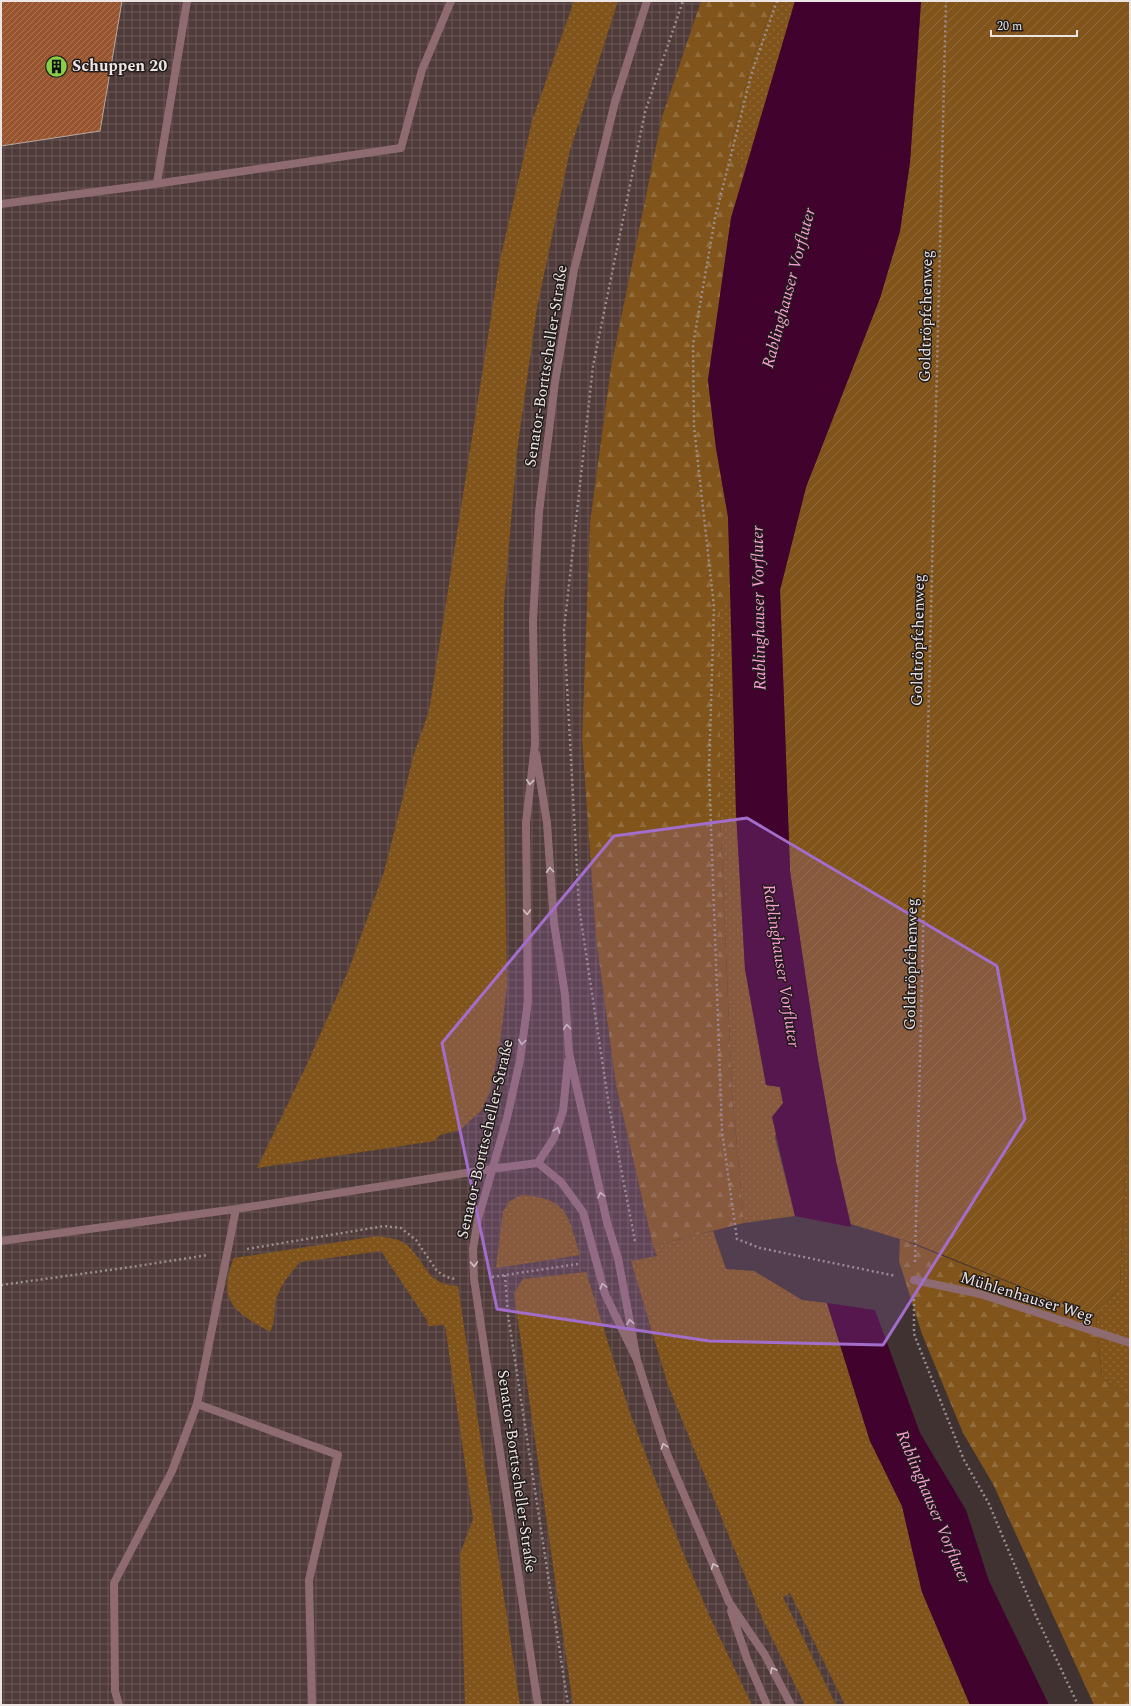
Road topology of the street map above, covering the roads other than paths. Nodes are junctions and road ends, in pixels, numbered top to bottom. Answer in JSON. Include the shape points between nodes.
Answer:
{"nodes":[{"id":1,"x":187,"y":1,"type":"edge"},
{"id":2,"x":451,"y":1,"type":"edge"},
{"id":3,"x":647,"y":1,"type":"edge"},
{"id":4,"x":157,"y":183,"type":"junction"},
{"id":5,"x":1,"y":204,"type":"edge"},
{"id":6,"x":534,"y":744,"type":"junction"},
{"id":7,"x":569,"y":1052,"type":"junction"},
{"id":8,"x":538,"y":1163,"type":"junction"},
{"id":9,"x":491,"y":1169,"type":"junction"},
{"id":10,"x":236,"y":1210,"type":"junction"},
{"id":11,"x":1,"y":1241,"type":"edge"},
{"id":12,"x":914,"y":1280,"type":"road end"},
{"id":13,"x":1130,"y":1343,"type":"edge"},
{"id":14,"x":637,"y":1360,"type":"junction"},
{"id":15,"x":197,"y":1404,"type":"junction"},
{"id":16,"x":729,"y":1602,"type":"junction"},
{"id":17,"x":119,"y":1705,"type":"edge"},
{"id":18,"x":312,"y":1705,"type":"edge"},
{"id":19,"x":538,"y":1705,"type":"edge"},
{"id":20,"x":767,"y":1705,"type":"edge"},
{"id":21,"x":791,"y":1705,"type":"edge"}],
"edges":[{"from":1,"to":4,"type":"street"},
{"from":2,"to":4,"type":"street","via":[[422,70],[401,148]]},
{"from":3,"to":6,"type":"street","name":"Senator-Borttscheller-Straße","via":[[615,102],[574,270],[555,382],[539,512],[533,613]]},
{"from":4,"to":5,"type":"street"},
{"from":7,"to":6,"type":"street","name":"Senator-Borttscheller-Straße","one_way":true,"via":[[565,995],[554,923],[547,822]]},
{"from":6,"to":9,"type":"street","name":"Senator-Borttscheller-Straße","one_way":true,"via":[[526,823],[528,1001],[520,1060],[507,1118]]},
{"from":8,"to":7,"type":"street","one_way":true,"via":[[554,1138],[563,1111]]},
{"from":14,"to":7,"type":"street","name":"Senator-Borttscheller-Straße","one_way":true,"via":[[618,1258],[607,1222]]},
{"from":8,"to":9,"type":"street"},
{"from":14,"to":8,"type":"street","name":"Senator-Borttscheller-Straße","one_way":true,"via":[[605,1294],[583,1212],[560,1182]]},
{"from":9,"to":10,"type":"street"},
{"from":9,"to":19,"type":"street","name":"Senator-Borttscheller-Straße","one_way":true,"via":[[473,1249],[474,1279]]},
{"from":10,"to":11,"type":"street"},
{"from":10,"to":15,"type":"street"},
{"from":12,"to":13,"type":"street","name":"Mühlenhauser Weg","via":[[980,1294]]},
{"from":16,"to":14,"type":"street","name":"Senator-Borttscheller-Straße","one_way":true,"via":[[667,1454]]},
{"from":15,"to":17,"type":"street","via":[[172,1471],[114,1582],[115,1691]]},
{"from":15,"to":18,"type":"street","via":[[338,1454],[309,1580]]},
{"from":16,"to":20,"type":"street","via":[[747,1659]]},
{"from":21,"to":16,"type":"street","name":"Senator-Borttscheller-Straße","one_way":true,"via":[[764,1654]]}]}
